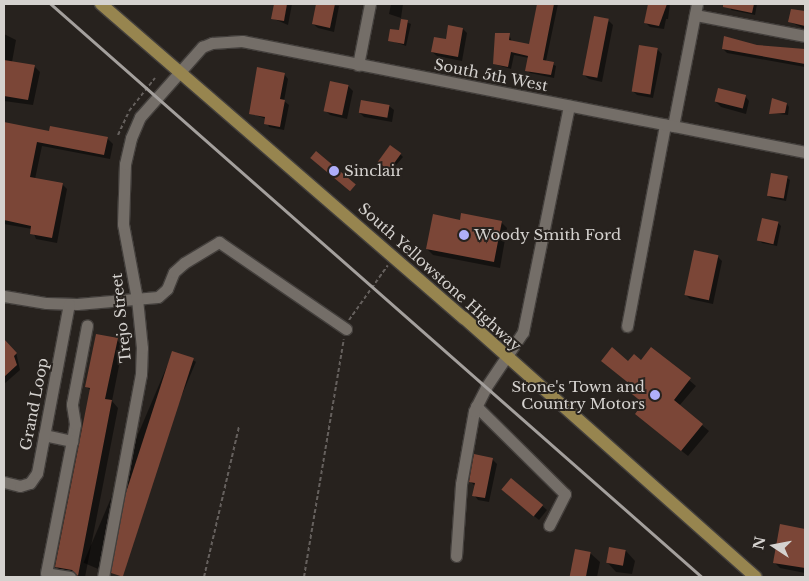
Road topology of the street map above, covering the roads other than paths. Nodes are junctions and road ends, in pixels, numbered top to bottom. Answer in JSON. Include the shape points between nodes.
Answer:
{"nodes":[{"id":1,"x":102,"y":4,"type":"edge"},
{"id":2,"x":370,"y":4,"type":"edge"},
{"id":3,"x":696,"y":9,"type":"edge"},
{"id":4,"x":805,"y":36,"type":"edge"},
{"id":5,"x":358,"y":65,"type":"junction"},
{"id":6,"x":180,"y":70,"type":"junction"},
{"id":7,"x":569,"y":106,"type":"junction"},
{"id":8,"x":669,"y":125,"type":"junction"},
{"id":9,"x":805,"y":152,"type":"edge"},
{"id":10,"x":4,"y":296,"type":"edge"},
{"id":11,"x":137,"y":299,"type":"junction"},
{"id":12,"x":69,"y":304,"type":"junction"},
{"id":13,"x":87,"y":325,"type":"dead end"},
{"id":14,"x":627,"y":326,"type":"dead end"},
{"id":15,"x":346,"y":329,"type":"road end"},
{"id":16,"x":508,"y":359,"type":"junction"},
{"id":17,"x":476,"y":406,"type":"junction"},
{"id":18,"x":44,"y":434,"type":"junction"},
{"id":19,"x":72,"y":441,"type":"junction"},
{"id":20,"x":4,"y":482,"type":"edge"},
{"id":21,"x":549,"y":525,"type":"dead end"},
{"id":22,"x":456,"y":556,"type":"dead end"},
{"id":23,"x":70,"y":577,"type":"edge"},
{"id":24,"x":103,"y":577,"type":"edge"},
{"id":25,"x":756,"y":577,"type":"edge"}],
"edges":[{"from":1,"to":6,"type":"main road","name":"South Yellowstone Highway"},
{"from":2,"to":5,"type":"street"},
{"from":3,"to":4,"type":"street"},
{"from":3,"to":8,"type":"street"},
{"from":5,"to":6,"type":"street","name":"South 5th West","via":[[228,40],[202,47]]},
{"from":5,"to":7,"type":"street","name":"South 5th West"},
{"from":6,"to":11,"type":"street","name":"Trejo Street","via":[[140,117],[125,164],[123,224]]},
{"from":6,"to":16,"type":"main road","name":"South Yellowstone Highway"},
{"from":7,"to":8,"type":"street","name":"South 5th West"},
{"from":7,"to":16,"type":"street","via":[[523,332]]},
{"from":8,"to":9,"type":"street","name":"South 5th West"},
{"from":8,"to":14,"type":"street"},
{"from":10,"to":12,"type":"street"},
{"from":11,"to":12,"type":"street"},
{"from":11,"to":15,"type":"street","via":[[163,294],[174,272],[184,262],[219,242]]},
{"from":11,"to":24,"type":"street","name":"Trejo Street","via":[[141,374]]},
{"from":12,"to":18,"type":"street","name":"Grand Loop"},
{"from":13,"to":19,"type":"street","via":[[72,404],[75,424]]},
{"from":16,"to":17,"type":"street"},
{"from":16,"to":25,"type":"main road","name":"South Yellowstone Highway"},
{"from":17,"to":21,"type":"street","via":[[565,494]]},
{"from":17,"to":22,"type":"street","via":[[461,484]]},
{"from":18,"to":19,"type":"street"},
{"from":18,"to":20,"type":"street","name":"Grand Loop","via":[[37,473],[30,482],[20,486]]},
{"from":19,"to":23,"type":"street","via":[[46,573]]}]}
